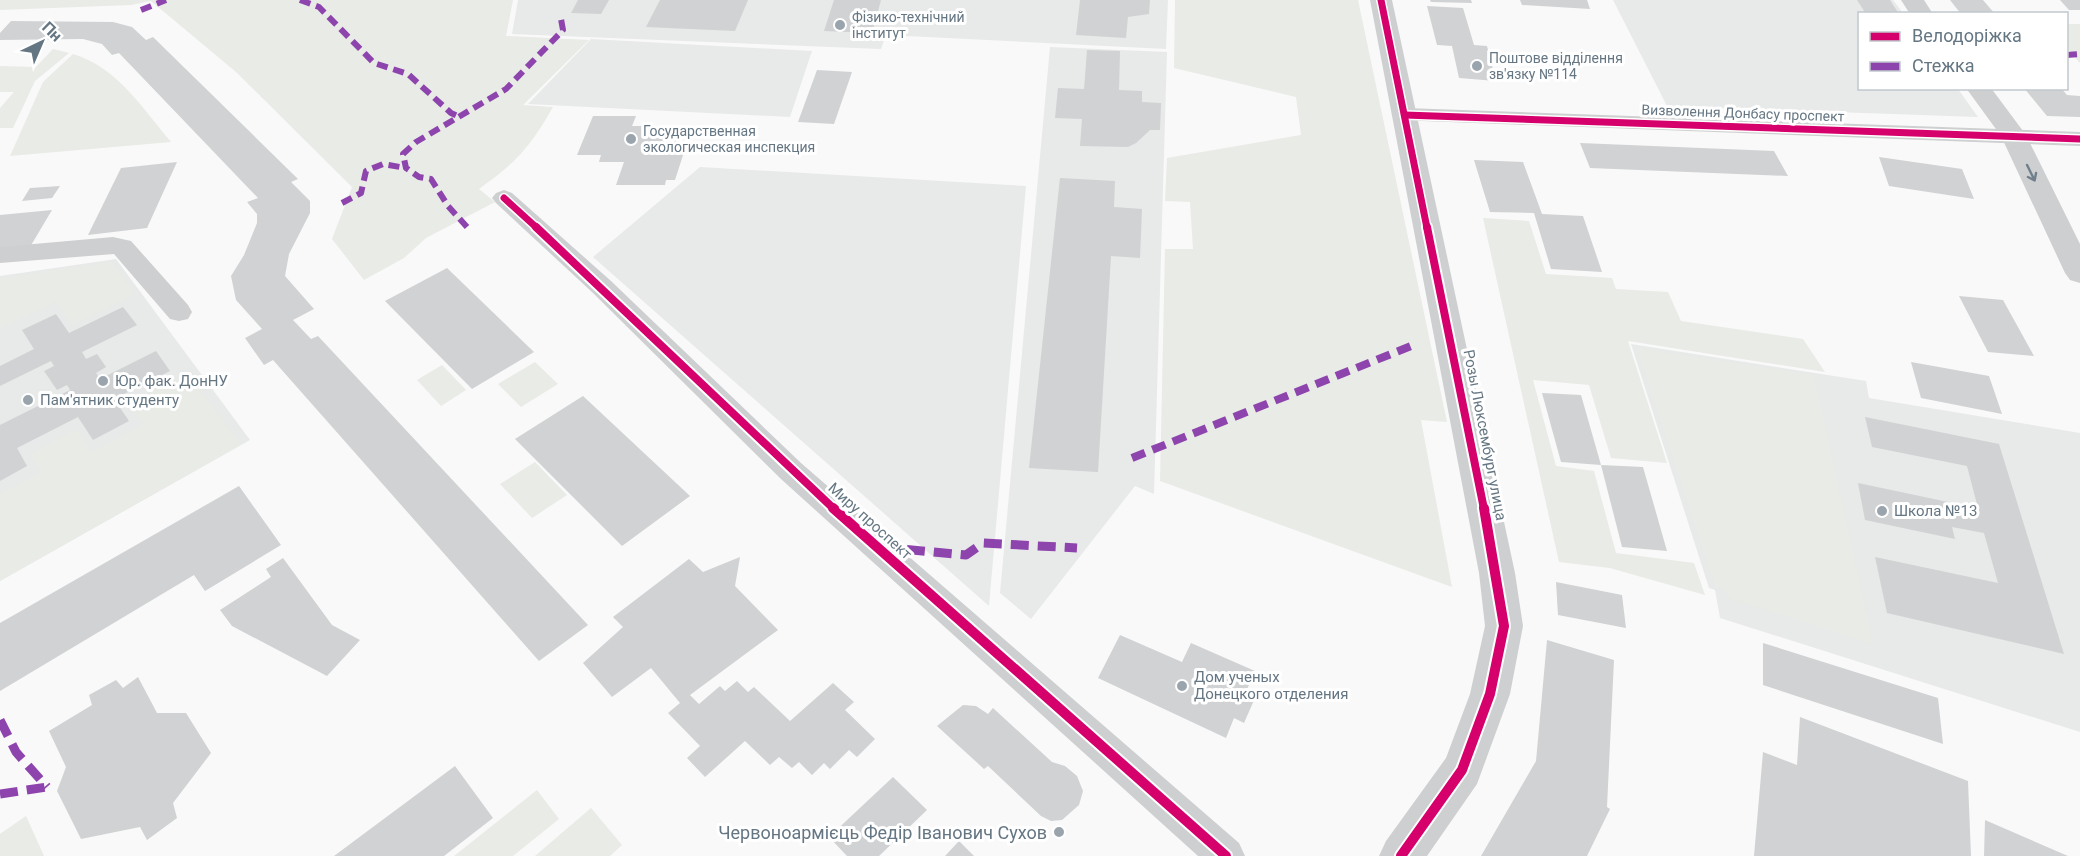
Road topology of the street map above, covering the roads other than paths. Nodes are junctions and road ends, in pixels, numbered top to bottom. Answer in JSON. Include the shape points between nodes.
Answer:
{"nodes":[{"id":1,"x":1381,"y":0,"type":"edge"},
{"id":2,"x":1979,"y":90,"type":"edge"},
{"id":3,"x":1405,"y":115,"type":"junction"},
{"id":4,"x":2013,"y":135,"type":"junction"},
{"id":5,"x":2080,"y":139,"type":"edge"},
{"id":6,"x":504,"y":198,"type":"dead end"},
{"id":7,"x":0,"y":255,"type":"edge"},
{"id":8,"x":2080,"y":273,"type":"edge"},
{"id":9,"x":179,"y":312,"type":"dead end"},
{"id":10,"x":1226,"y":856,"type":"edge"},
{"id":11,"x":1401,"y":856,"type":"edge"}],
"edges":[{"from":1,"to":3,"type":"street","name":"Розы Люксембург улица"},
{"from":2,"to":4,"type":"street"},
{"from":3,"to":4,"type":"street","name":"Визволення Донбасу проспект"},
{"from":3,"to":11,"type":"street","name":"Розы Люксембург улица","via":[[1497,573],[1504,626],[1490,694],[1462,770]]},
{"from":4,"to":5,"type":"street","name":"Визволення Донбасу проспект"},
{"from":4,"to":8,"type":"street","one_way":true},
{"from":6,"to":10,"type":"street","name":"Миру проспект","via":[[602,287],[791,471]]},
{"from":7,"to":9,"type":"street","via":[[122,247]]}]}
